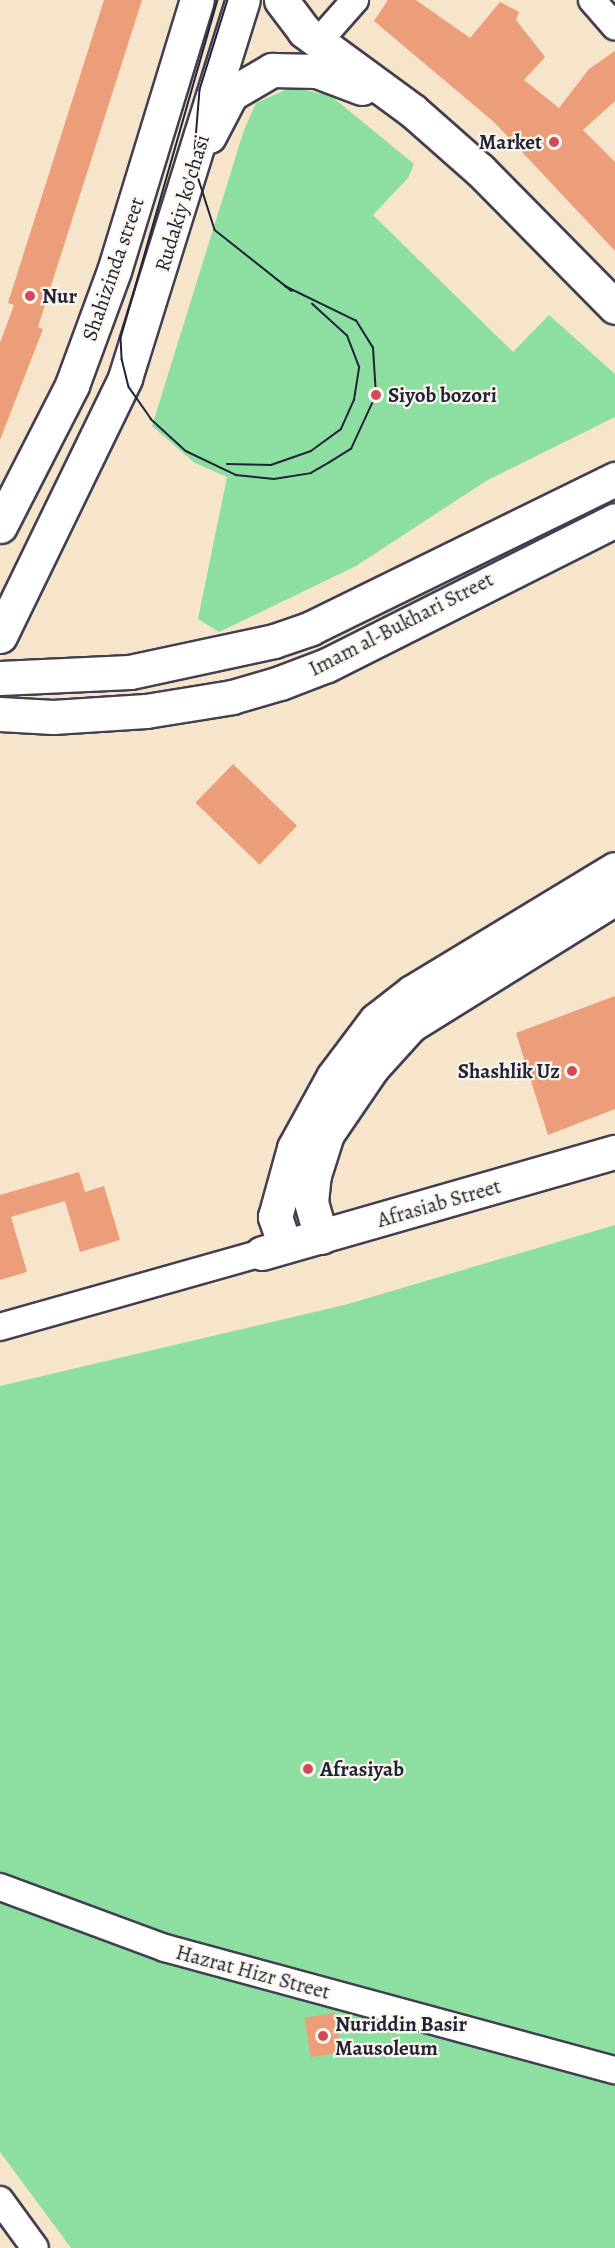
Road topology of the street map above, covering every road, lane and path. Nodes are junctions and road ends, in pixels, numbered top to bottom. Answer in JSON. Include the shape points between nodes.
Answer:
{"nodes":[{"id":1,"x":197,"y":0,"type":"edge"},
{"id":2,"x":243,"y":0,"type":"edge"},
{"id":3,"x":281,"y":0,"type":"edge"},
{"id":4,"x":355,"y":0,"type":"edge"},
{"id":5,"x":596,"y":1,"type":"edge"},
{"id":6,"x":615,"y":26,"type":"edge"},
{"id":7,"x":318,"y":42,"type":"junction"},
{"id":8,"x":413,"y":111,"type":"junction"},
{"id":9,"x":194,"y":164,"type":"junction"},
{"id":10,"x":615,"y":307,"type":"edge"},
{"id":11,"x":72,"y":385,"type":"junction"},
{"id":12,"x":114,"y":404,"type":"junction"},
{"id":13,"x":615,"y":459,"type":"edge"},
{"id":14,"x":615,"y":478,"type":"edge"},
{"id":15,"x":579,"y":495,"type":"junction"},
{"id":16,"x":615,"y":520,"type":"edge"},
{"id":17,"x":0,"y":526,"type":"edge"},
{"id":18,"x":0,"y":636,"type":"edge"},
{"id":19,"x":0,"y":678,"type":"edge"},
{"id":20,"x":0,"y":714,"type":"edge"},
{"id":21,"x":615,"y":869,"type":"edge"},
{"id":22,"x":615,"y":898,"type":"edge"},
{"id":23,"x":615,"y":1152,"type":"edge"},
{"id":24,"x":321,"y":1237,"type":"junction"},
{"id":25,"x":273,"y":1250,"type":"junction"},
{"id":26,"x":0,"y":1327,"type":"edge"},
{"id":27,"x":0,"y":1887,"type":"edge"},
{"id":28,"x":615,"y":2070,"type":"edge"},
{"id":29,"x":0,"y":2200,"type":"edge"},
{"id":30,"x":35,"y":2248,"type":"edge"}],
"edges":[{"from":1,"to":11,"type":"main road","name":"Shahizinda street","via":[[117,260]]},
{"from":2,"to":9,"type":"main road","name":"Rudakiy ko'chasi"},
{"from":3,"to":7,"type":"main road"},
{"from":4,"to":7,"type":"street"},
{"from":5,"to":6,"type":"street"},
{"from":7,"to":8,"type":"main road"},
{"from":8,"to":9,"type":"main road","via":[[317,71],[272,70],[231,94]]},
{"from":8,"to":10,"type":"main road","via":[[480,170]]},
{"from":9,"to":12,"type":"main road","name":"Rudakiy ko'chasi"},
{"from":11,"to":12,"type":"main road"},
{"from":11,"to":17,"type":"main road","name":"Shahizinda street"},
{"from":12,"to":18,"type":"main road"},
{"from":13,"to":15,"type":"main road"},
{"from":14,"to":15,"type":"main road","name":"Imam al-Bukhari Street"},
{"from":15,"to":19,"type":"main road","name":"Imam al-Bukhari Street","via":[[310,628],[235,652],[130,672]]},
{"from":16,"to":20,"type":"main road","name":"Imam al-Bukhari Street","via":[[327,665],[232,697],[99,716]]},
{"from":21,"to":25,"type":"main road","via":[[412,992],[376,1020],[321,1097],[294,1148],[276,1216]]},
{"from":22,"to":24,"type":"main road","via":[[411,1025],[372,1068],[327,1134],[314,1175],[311,1202]]},
{"from":23,"to":24,"type":"main road","name":"Afrasiab Street"},
{"from":24,"to":25,"type":"main road","name":"Afrasiab Street"},
{"from":25,"to":26,"type":"street"},
{"from":27,"to":28,"type":"street","name":"Hazrat Hizr Street","via":[[165,1948]]},
{"from":29,"to":30,"type":"street"}]}
